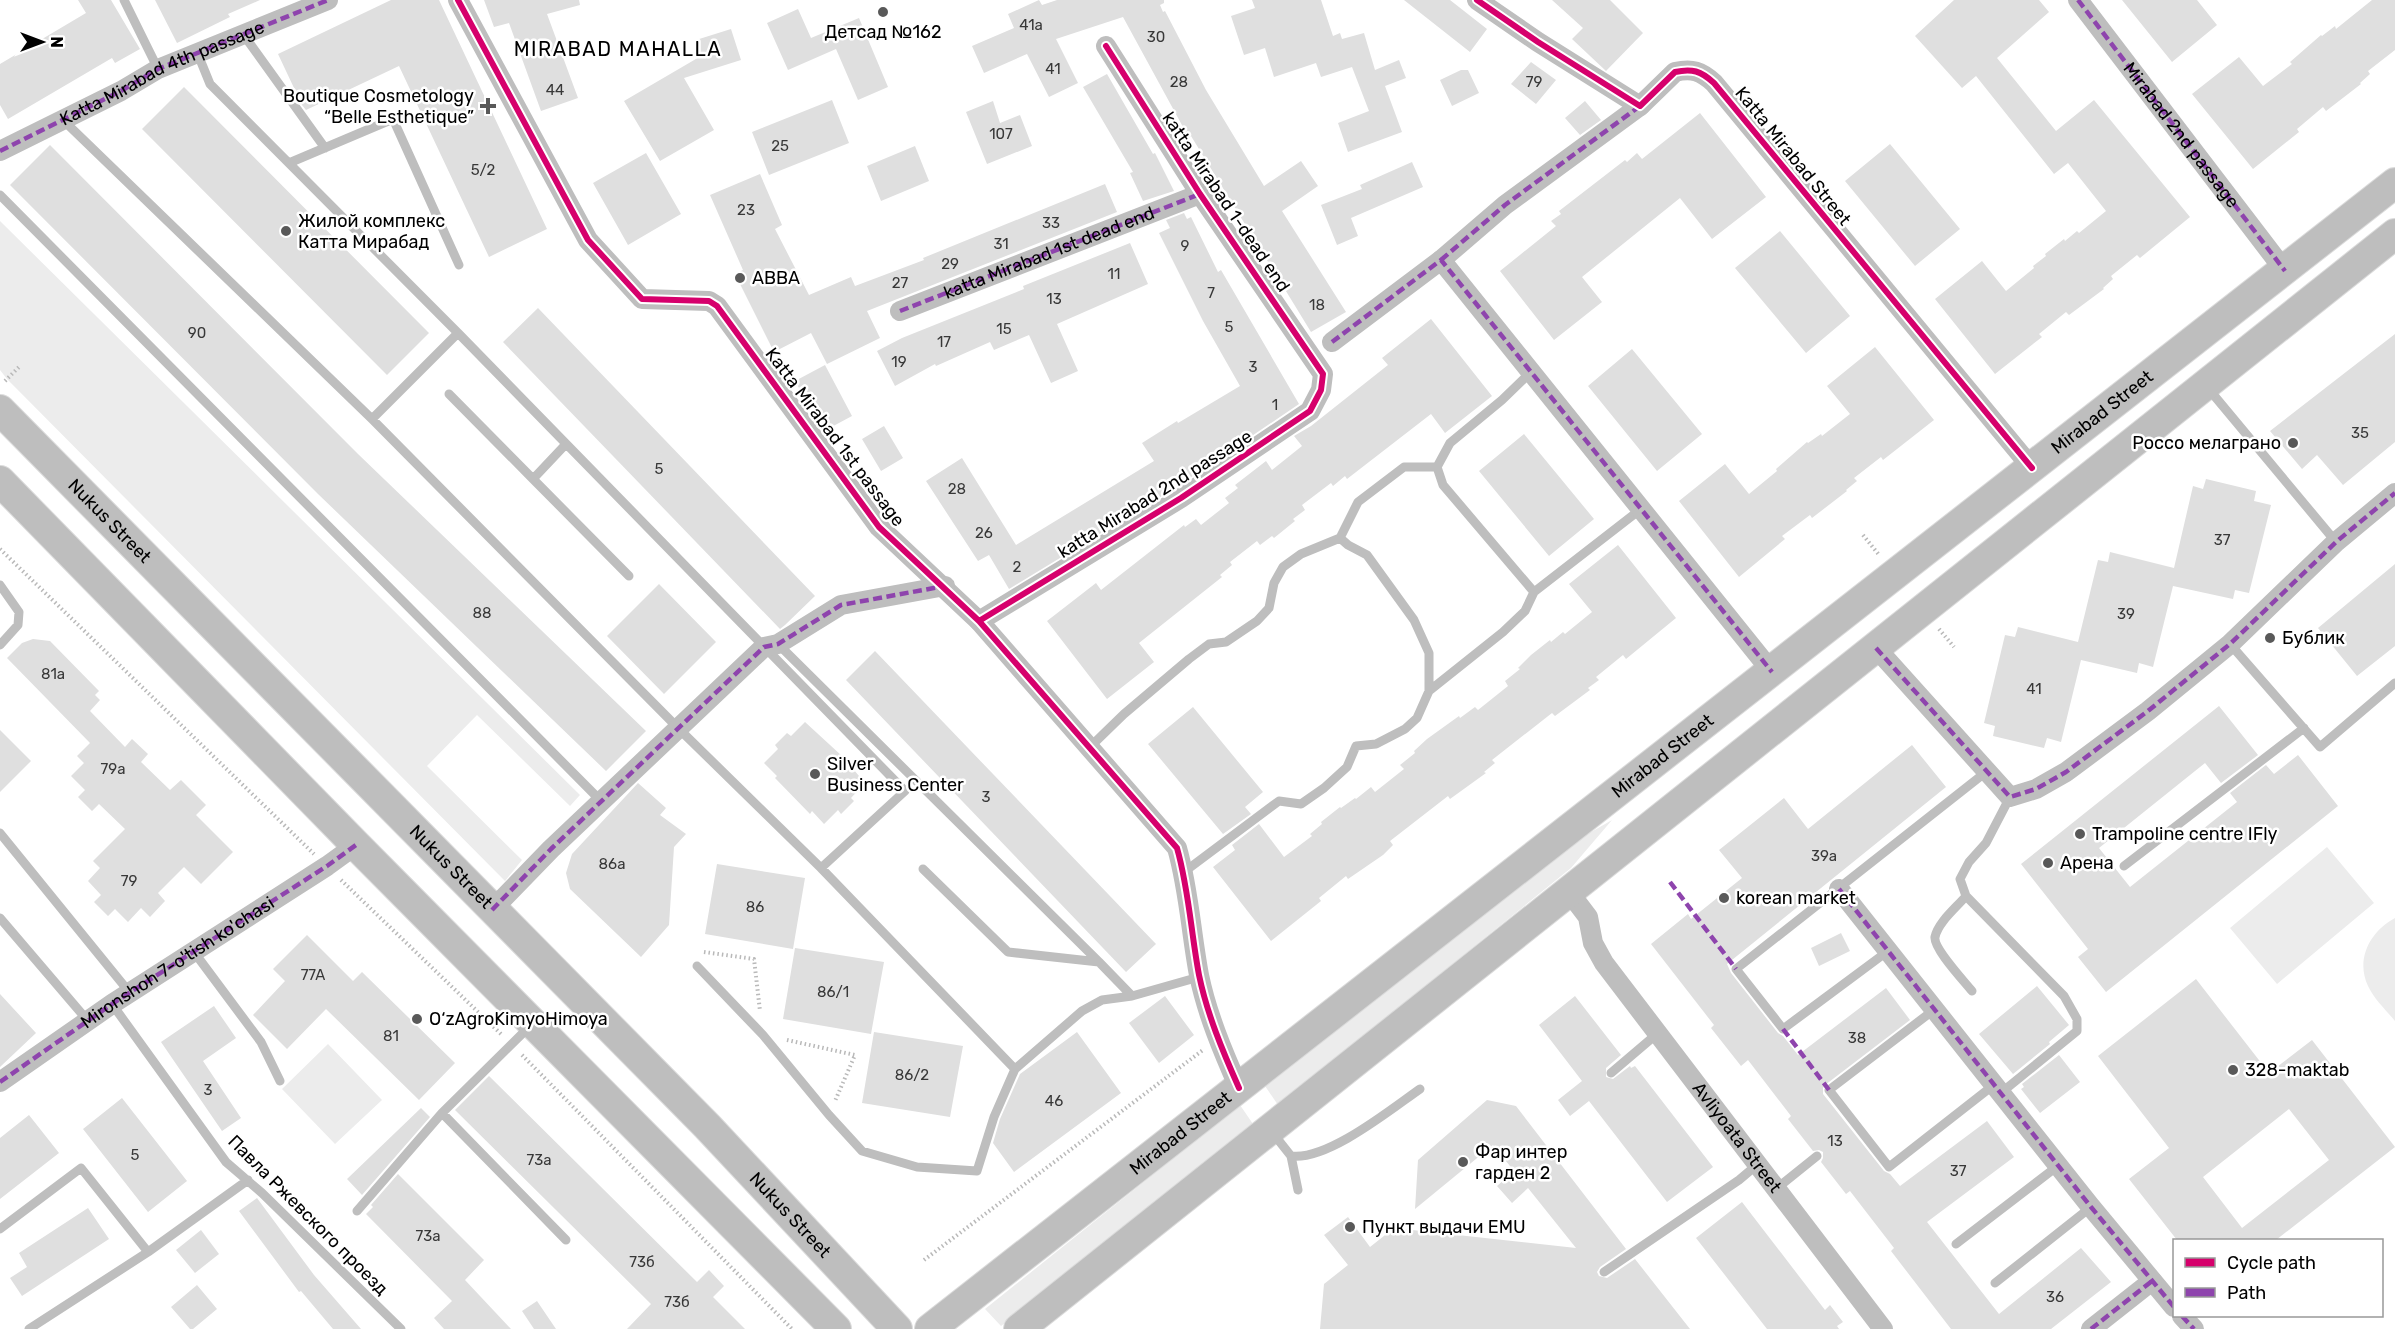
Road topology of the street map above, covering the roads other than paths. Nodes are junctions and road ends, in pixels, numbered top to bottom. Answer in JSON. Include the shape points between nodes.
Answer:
{"nodes":[{"id":1,"x":124,"y":0,"type":"edge"},
{"id":2,"x":328,"y":0,"type":"edge"},
{"id":3,"x":458,"y":0,"type":"edge"},
{"id":4,"x":1477,"y":0,"type":"edge"},
{"id":5,"x":2078,"y":0,"type":"edge"},
{"id":6,"x":243,"y":34,"type":"junction"},
{"id":7,"x":1106,"y":46,"type":"dead end"},
{"id":8,"x":197,"y":52,"type":"junction"},
{"id":9,"x":158,"y":69,"type":"junction"},
{"id":10,"x":1640,"y":106,"type":"junction"},
{"id":11,"x":63,"y":120,"type":"junction"},
{"id":12,"x":325,"y":148,"type":"junction"},
{"id":13,"x":0,"y":152,"type":"edge"},
{"id":14,"x":289,"y":163,"type":"junction"},
{"id":15,"x":2395,"y":183,"type":"edge"},
{"id":16,"x":1200,"y":194,"type":"junction"},
{"id":17,"x":0,"y":195,"type":"edge"},
{"id":18,"x":2333,"y":233,"type":"junction"},
{"id":19,"x":2395,"y":234,"type":"edge"},
{"id":20,"x":1441,"y":260,"type":"junction"},
{"id":21,"x":2358,"y":264,"type":"junction"},
{"id":22,"x":459,"y":265,"type":"dead end"},
{"id":23,"x":2285,"y":271,"type":"junction"},
{"id":24,"x":900,"y":311,"type":"dead end"},
{"id":25,"x":458,"y":333,"type":"junction"},
{"id":26,"x":1332,"y":342,"type":"dead end"},
{"id":27,"x":1531,"y":372,"type":"junction"},
{"id":28,"x":1323,"y":374,"type":"joint"},
{"id":29,"x":2205,"y":386,"type":"junction"},
{"id":30,"x":449,"y":394,"type":"dead end"},
{"id":31,"x":0,"y":410,"type":"edge"},
{"id":32,"x":372,"y":418,"type":"junction"},
{"id":33,"x":566,"y":444,"type":"junction"},
{"id":34,"x":1437,"y":467,"type":"junction"},
{"id":35,"x":2032,"y":468,"type":"junction"},
{"id":36,"x":533,"y":479,"type":"junction"},
{"id":37,"x":0,"y":482,"type":"edge"},
{"id":38,"x":2395,"y":493,"type":"edge"},
{"id":39,"x":1641,"y":509,"type":"junction"},
{"id":40,"x":1340,"y":538,"type":"junction"},
{"id":41,"x":2336,"y":542,"type":"junction"},
{"id":42,"x":629,"y":576,"type":"dead end"},
{"id":43,"x":0,"y":585,"type":"edge"},
{"id":44,"x":945,"y":586,"type":"junction"},
{"id":45,"x":1534,"y":592,"type":"junction"},
{"id":46,"x":979,"y":621,"type":"junction"},
{"id":47,"x":2230,"y":644,"type":"junction"},
{"id":48,"x":0,"y":645,"type":"edge"},
{"id":49,"x":771,"y":646,"type":"junction"},
{"id":50,"x":1876,"y":648,"type":"junction"},
{"id":51,"x":1772,"y":672,"type":"junction"},
{"id":52,"x":2395,"y":683,"type":"edge"},
{"id":53,"x":1429,"y":691,"type":"junction"},
{"id":54,"x":1716,"y":715,"type":"junction"},
{"id":55,"x":2304,"y":728,"type":"junction"},
{"id":56,"x":679,"y":729,"type":"junction"},
{"id":57,"x":1090,"y":747,"type":"junction"},
{"id":58,"x":1744,"y":753,"type":"junction"},
{"id":59,"x":1986,"y":772,"type":"junction"},
{"id":60,"x":2010,"y":797,"type":"junction"},
{"id":61,"x":602,"y":801,"type":"junction"},
{"id":62,"x":0,"y":833,"type":"edge"},
{"id":63,"x":356,"y":845,"type":"junction"},
{"id":64,"x":2124,"y":866,"type":"dead end"},
{"id":65,"x":821,"y":868,"type":"junction"},
{"id":66,"x":923,"y":869,"type":"dead end"},
{"id":67,"x":1184,"y":873,"type":"junction"},
{"id":68,"x":1839,"y":889,"type":"junction"},
{"id":69,"x":1569,"y":892,"type":"junction"},
{"id":70,"x":1966,"y":896,"type":"junction"},
{"id":71,"x":492,"y":910,"type":"junction"},
{"id":72,"x":0,"y":918,"type":"edge"},
{"id":73,"x":1888,"y":951,"type":"junction"},
{"id":74,"x":194,"y":952,"type":"junction"},
{"id":75,"x":1099,"y":962,"type":"junction"},
{"id":76,"x":698,"y":966,"type":"dead end"},
{"id":77,"x":1199,"y":977,"type":"junction"},
{"id":78,"x":1972,"y":990,"type":"dead end"},
{"id":79,"x":130,"y":993,"type":"junction"},
{"id":80,"x":1132,"y":996,"type":"junction"},
{"id":81,"x":112,"y":1004,"type":"junction"},
{"id":82,"x":1935,"y":1009,"type":"junction"},
{"id":83,"x":88,"y":1021,"type":"junction"},
{"id":84,"x":533,"y":1024,"type":"junction"},
{"id":85,"x":1658,"y":1034,"type":"junction"},
{"id":86,"x":1015,"y":1069,"type":"junction"},
{"id":87,"x":1611,"y":1073,"type":"dead end"},
{"id":88,"x":280,"y":1081,"type":"dead end"},
{"id":89,"x":0,"y":1082,"type":"edge"},
{"id":90,"x":1239,"y":1088,"type":"junction"},
{"id":91,"x":1999,"y":1088,"type":"junction"},
{"id":92,"x":1420,"y":1089,"type":"dead end"},
{"id":93,"x":442,"y":1113,"type":"junction"},
{"id":94,"x":1270,"y":1130,"type":"junction"},
{"id":95,"x":1291,"y":1156,"type":"junction"},
{"id":96,"x":1817,"y":1156,"type":"dead end"},
{"id":97,"x":1758,"y":1164,"type":"junction"},
{"id":98,"x":2059,"y":1165,"type":"junction"},
{"id":99,"x":248,"y":1180,"type":"junction"},
{"id":100,"x":1776,"y":1189,"type":"junction"},
{"id":101,"x":1298,"y":1190,"type":"dead end"},
{"id":102,"x":2091,"y":1207,"type":"junction"},
{"id":103,"x":357,"y":1211,"type":"dead end"},
{"id":104,"x":0,"y":1229,"type":"edge"},
{"id":105,"x":566,"y":1240,"type":"dead end"},
{"id":106,"x":1956,"y":1244,"type":"dead end"},
{"id":107,"x":148,"y":1252,"type":"junction"},
{"id":108,"x":1604,"y":1272,"type":"dead end"},
{"id":109,"x":2152,"y":1281,"type":"junction"},
{"id":110,"x":1995,"y":1283,"type":"dead end"},
{"id":111,"x":2173,"y":1305,"type":"edge"},
{"id":112,"x":2183,"y":1317,"type":"edge"},
{"id":113,"x":34,"y":1328,"type":"edge"},
{"id":114,"x":401,"y":1329,"type":"edge"},
{"id":115,"x":836,"y":1329,"type":"edge"},
{"id":116,"x":897,"y":1329,"type":"edge"},
{"id":117,"x":930,"y":1329,"type":"edge"},
{"id":118,"x":1019,"y":1329,"type":"edge"},
{"id":119,"x":1883,"y":1329,"type":"edge"},
{"id":120,"x":2091,"y":1329,"type":"edge"},
{"id":121,"x":2194,"y":1329,"type":"edge"}],
"edges":[{"from":1,"to":9,"type":"lane"},
{"from":2,"to":6,"type":"street","name":"Katta Mirabad 4th passage"},
{"from":3,"to":44,"type":"street","name":"Katta Mirabad 1st passage","via":[[588,240],[642,299],[709,301],[717,306],[879,527]]},
{"from":4,"to":10,"type":"street"},
{"from":5,"to":23,"type":"street","name":"Mirabad 2nd passage"},
{"from":6,"to":8,"type":"street","name":"Katta Mirabad 4th passage"},
{"from":6,"to":12,"type":"lane"},
{"from":7,"to":16,"type":"street","name":"katta Mirabad 1-dead end"},
{"from":8,"to":9,"type":"street","name":"Katta Mirabad 4th passage"},
{"from":8,"to":14,"type":"lane","via":[[210,84]]},
{"from":9,"to":11,"type":"street","name":"Katta Mirabad 4th passage"},
{"from":10,"to":20,"type":"street","name":"Katta Mirabad Street","via":[[1505,205]]},
{"from":10,"to":35,"type":"street","name":"Katta Mirabad Street","via":[[1675,72],[1696,71],[1714,82]]},
{"from":11,"to":13,"type":"street","name":"Katta Mirabad 4th passage"},
{"from":11,"to":32,"type":"lane"},
{"from":12,"to":14,"type":"lane"},
{"from":12,"to":22,"type":"lane","via":[[393,119]]},
{"from":14,"to":25,"type":"lane"},
{"from":15,"to":18,"type":"main road","name":"Mirabad Street"},
{"from":16,"to":24,"type":"street","name":"katta Mirabad 1st dead end"},
{"from":16,"to":28,"type":"street","name":"katta Mirabad 1-dead end"},
{"from":17,"to":61,"type":"lane"},
{"from":18,"to":21,"type":"main road","via":[[2355,241]]},
{"from":18,"to":23,"type":"main road","name":"Mirabad Street"},
{"from":19,"to":21,"type":"main road"},
{"from":20,"to":26,"type":"street","name":"Katta Mirabad Street"},
{"from":20,"to":27,"type":"street"},
{"from":21,"to":29,"type":"main road"},
{"from":23,"to":35,"type":"main road","name":"Mirabad Street"},
{"from":25,"to":32,"type":"lane"},
{"from":25,"to":33,"type":"lane"},
{"from":27,"to":34,"type":"lane","via":[[1450,443]]},
{"from":27,"to":39,"type":"street"},
{"from":28,"to":46,"type":"street","name":"katta Mirabad 2nd passage","via":[[1321,390],[1310,411],[1181,498]]},
{"from":29,"to":41,"type":"lane"},
{"from":29,"to":50,"type":"main road"},
{"from":30,"to":36,"type":"lane"},
{"from":31,"to":71,"type":"main road","name":"Nukus Street"},
{"from":32,"to":56,"type":"lane"},
{"from":33,"to":36,"type":"lane"},
{"from":33,"to":49,"type":"lane"},
{"from":34,"to":40,"type":"lane","via":[[1404,467],[1358,502]]},
{"from":34,"to":45,"type":"lane","via":[[1443,486]]},
{"from":35,"to":51,"type":"main road","name":"Mirabad Street"},
{"from":36,"to":42,"type":"lane"},
{"from":37,"to":63,"type":"main road"},
{"from":38,"to":41,"type":"street"},
{"from":39,"to":45,"type":"lane"},
{"from":39,"to":51,"type":"street"},
{"from":40,"to":53,"type":"lane","via":[[1367,555],[1414,620],[1429,653]]},
{"from":40,"to":57,"type":"lane","via":[[1301,554],[1283,567],[1274,583],[1269,608],[1257,621],[1226,642],[1209,644],[1189,659]]},
{"from":41,"to":47,"type":"street"},
{"from":43,"to":48,"type":"lane","via":[[19,612],[18,625]]},
{"from":44,"to":46,"type":"street","name":"Katta Mirabad 1st passage"},
{"from":44,"to":49,"type":"street","via":[[841,605]]},
{"from":45,"to":53,"type":"lane","via":[[1525,611],[1503,632]]},
{"from":46,"to":57,"type":"street","name":"Katta Mirabad 1st passage"},
{"from":47,"to":55,"type":"lane"},
{"from":47,"to":60,"type":"street","via":[[2066,772],[2036,789]]},
{"from":49,"to":56,"type":"street"},
{"from":49,"to":65,"type":"lane","via":[[905,791]]},
{"from":49,"to":75,"type":"lane"},
{"from":50,"to":58,"type":"main road"},
{"from":50,"to":59,"type":"street"},
{"from":51,"to":54,"type":"main road","name":"Mirabad Street"},
{"from":52,"to":55,"type":"lane","via":[[2320,747]]},
{"from":53,"to":67,"type":"lane","via":[[1417,718],[1405,729],[1376,744],[1356,746],[1347,767],[1324,788],[1301,804],[1279,801]]},
{"from":54,"to":58,"type":"main road","via":[[1715,729],[1720,741],[1730,750]]},
{"from":54,"to":90,"type":"main road","name":"Mirabad Street"},
{"from":55,"to":64,"type":"lane"},
{"from":56,"to":61,"type":"street"},
{"from":56,"to":65,"type":"lane"},
{"from":57,"to":67,"type":"street","name":"Katta Mirabad 1st passage","via":[[1177,848]]},
{"from":58,"to":69,"type":"main road"},
{"from":59,"to":60,"type":"street"},
{"from":59,"to":68,"type":"lane"},
{"from":60,"to":70,"type":"lane","via":[[1986,843],[1960,879]]},
{"from":61,"to":71,"type":"street"},
{"from":62,"to":79,"type":"lane"},
{"from":63,"to":74,"type":"street","name":"Mironshoh 7-o'tish ko'chasi"},
{"from":63,"to":84,"type":"main road"},
{"from":65,"to":86,"type":"lane"},
{"from":66,"to":75,"type":"lane","via":[[1008,952]]},
{"from":67,"to":77,"type":"street","name":"Katta Mirabad 1st passage"},
{"from":68,"to":73,"type":"street"},
{"from":68,"to":73,"type":"lane","via":[[1736,969],[1783,1029]]},
{"from":69,"to":85,"type":"street","name":"Avliyoata Street","via":[[1588,917],[1593,943],[1604,963]]},
{"from":69,"to":94,"type":"main road"},
{"from":70,"to":78,"type":"lane","via":[[1935,937],[1942,954]]},
{"from":70,"to":91,"type":"lane","via":[[2064,996],[2077,1019],[2078,1031]]},
{"from":71,"to":116,"type":"main road","name":"Nukus Street","via":[[707,1126]]},
{"from":72,"to":83,"type":"lane"},
{"from":73,"to":82,"type":"street"},
{"from":74,"to":79,"type":"street","name":"Mironshoh 7-o'tish ko'chasi"},
{"from":74,"to":88,"type":"lane","via":[[261,1042]]},
{"from":75,"to":80,"type":"lane"},
{"from":76,"to":86,"type":"lane","via":[[862,1151],[917,1167],[977,1171]]},
{"from":77,"to":80,"type":"lane"},
{"from":77,"to":90,"type":"street","name":"Katta Mirabad 1st passage","via":[[1217,1038]]},
{"from":79,"to":81,"type":"street","name":"Mironshoh 7-o'tish ko'chasi"},
{"from":80,"to":86,"type":"lane","via":[[1102,1000],[1082,1011]]},
{"from":81,"to":83,"type":"street","name":"Mironshoh 7-o'tish ko'chasi"},
{"from":81,"to":99,"type":"lane","name":"Павла Ржевского проезд","via":[[226,1162]]},
{"from":82,"to":91,"type":"street"},
{"from":82,"to":91,"type":"lane","via":[[1829,1090],[1855,1126],[1889,1167]]},
{"from":83,"to":89,"type":"street","name":"Mironshoh 7-o'tish ko'chasi"},
{"from":84,"to":93,"type":"lane"},
{"from":84,"to":115,"type":"main road"},
{"from":85,"to":87,"type":"lane"},
{"from":85,"to":97,"type":"street","name":"Avliyoata Street"},
{"from":90,"to":117,"type":"main road","name":"Mirabad Street"},
{"from":91,"to":98,"type":"street"},
{"from":92,"to":95,"type":"lane","via":[[1338,1143],[1312,1155]]},
{"from":93,"to":103,"type":"lane"},
{"from":93,"to":105,"type":"lane"},
{"from":94,"to":95,"type":"lane"},
{"from":94,"to":118,"type":"main road"},
{"from":95,"to":101,"type":"lane"},
{"from":96,"to":100,"type":"lane"},
{"from":97,"to":100,"type":"street","name":"Avliyoata Street"},
{"from":97,"to":108,"type":"lane"},
{"from":98,"to":102,"type":"street"},
{"from":98,"to":106,"type":"lane"},
{"from":99,"to":107,"type":"lane"},
{"from":99,"to":114,"type":"lane","name":"Павла Ржевского проезд"},
{"from":100,"to":119,"type":"street","name":"Avliyoata Street"},
{"from":102,"to":109,"type":"street"},
{"from":102,"to":110,"type":"lane"},
{"from":104,"to":107,"type":"lane","via":[[81,1168]]},
{"from":107,"to":113,"type":"lane"},
{"from":109,"to":111,"type":"street"},
{"from":109,"to":120,"type":"street"},
{"from":112,"to":121,"type":"street"}]}
